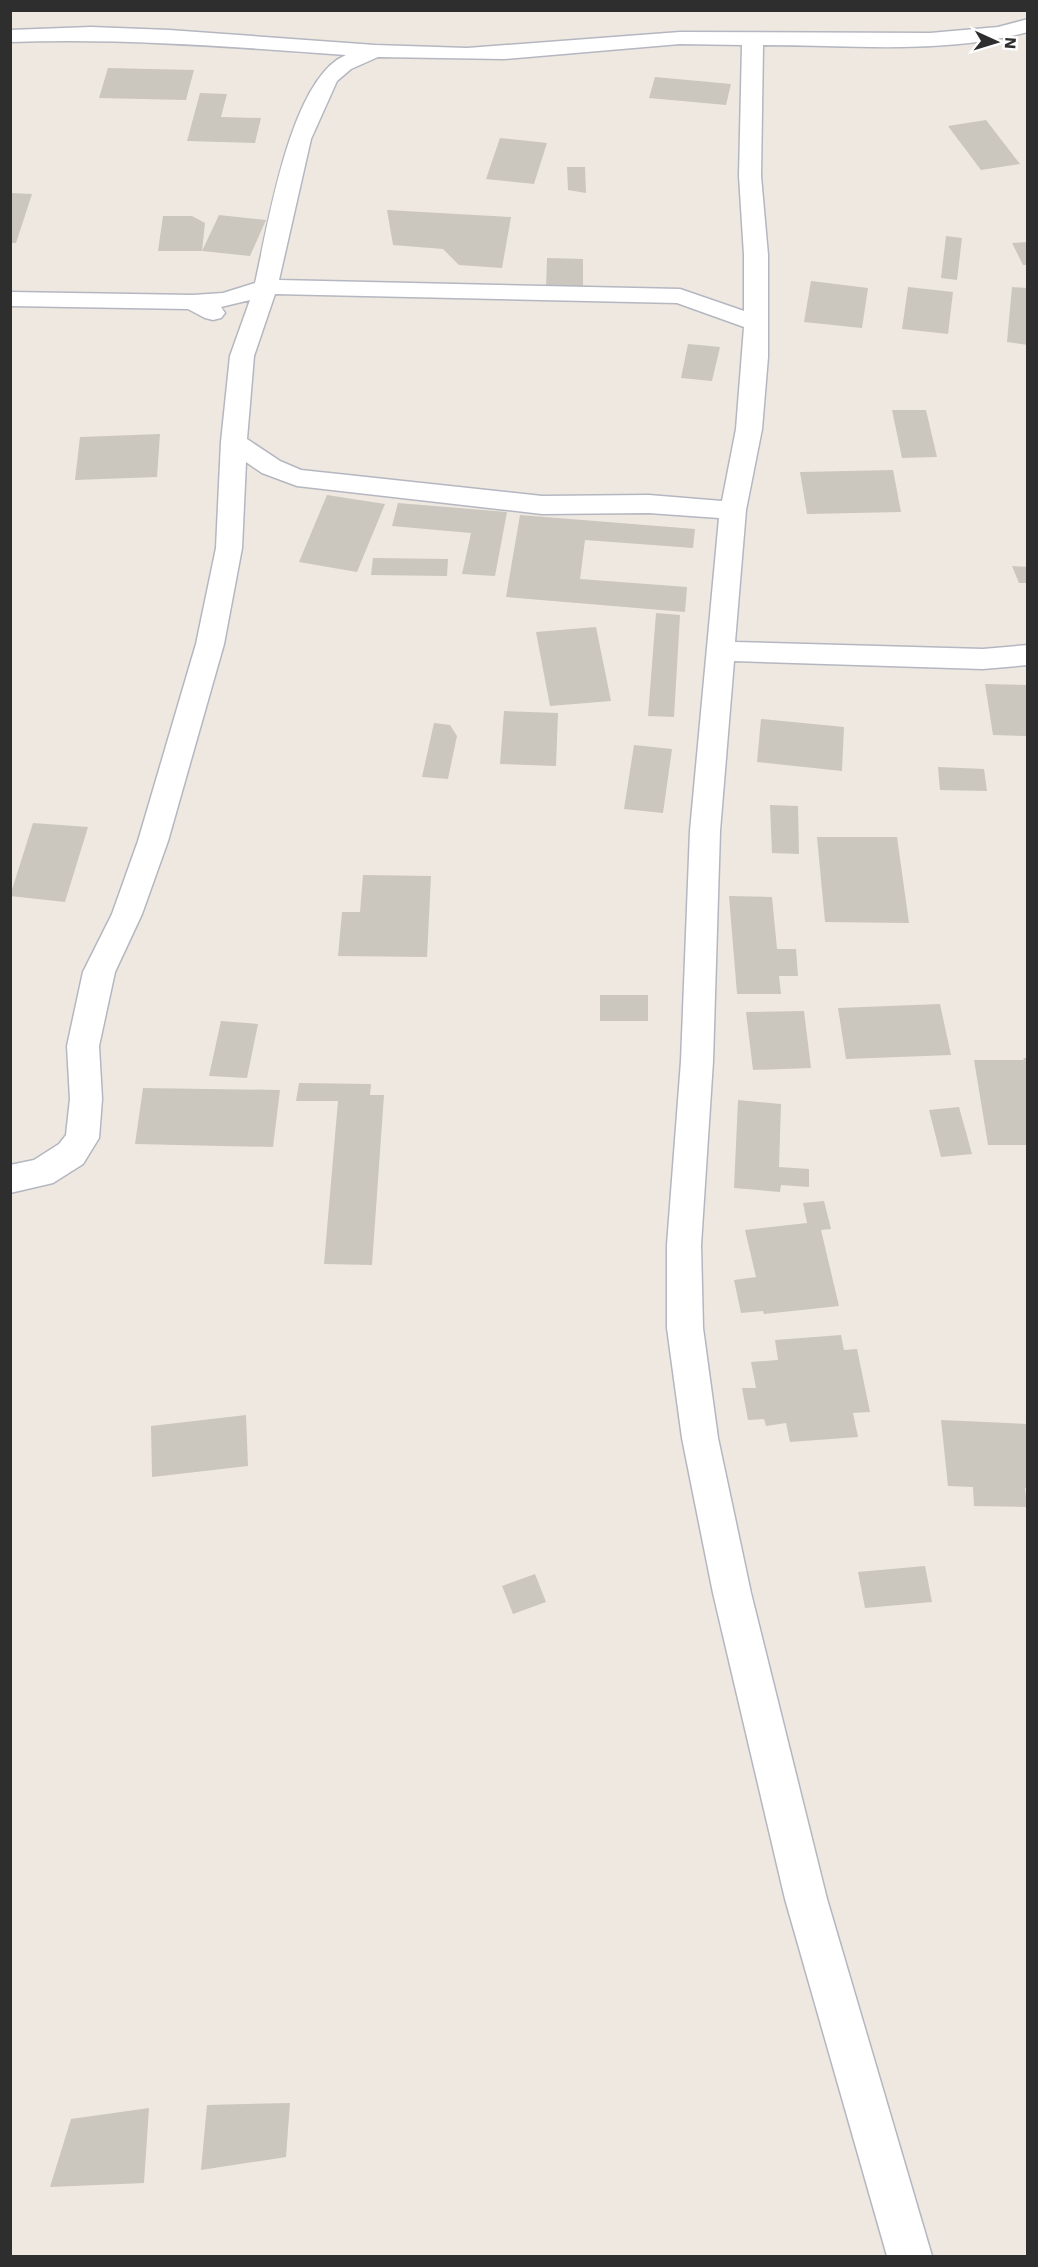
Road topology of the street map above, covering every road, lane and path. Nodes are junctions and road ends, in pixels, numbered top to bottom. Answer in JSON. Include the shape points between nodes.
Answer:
{"nodes":[{"id":1,"x":1028,"y":25,"type":"edge"},
{"id":2,"x":10,"y":36,"type":"edge"},
{"id":3,"x":753,"y":38,"type":"junction"},
{"id":4,"x":375,"y":51,"type":"junction"},
{"id":5,"x":266,"y":287,"type":"junction"},
{"id":6,"x":10,"y":299,"type":"edge"},
{"id":7,"x":193,"y":302,"type":"junction"},
{"id":8,"x":755,"y":323,"type":"junction"},
{"id":9,"x":248,"y":340,"type":"junction"},
{"id":10,"x":234,"y":442,"type":"junction"},
{"id":11,"x":733,"y":510,"type":"junction"},
{"id":12,"x":723,"y":651,"type":"junction"},
{"id":13,"x":1028,"y":655,"type":"edge"},
{"id":14,"x":10,"y":1179,"type":"edge"},
{"id":15,"x":909,"y":2256,"type":"edge"}],
"edges":[{"from":1,"to":3,"type":"street","via":[[999,33],[930,39]]},
{"from":2,"to":4,"type":"street","via":[[169,36]]},
{"from":3,"to":4,"type":"street","via":[[680,38],[504,53]]},
{"from":3,"to":8,"type":"street","via":[[750,176],[756,255]]},
{"from":4,"to":5,"type":"street","via":[[343,64],[328,78],[300,139]]},
{"from":5,"to":7,"type":"street","via":[[225,300]]},
{"from":5,"to":8,"type":"street","via":[[680,296]]},
{"from":5,"to":9,"type":"street"},
{"from":6,"to":7,"type":"street"},
{"from":7,"to":9,"type":"street","via":[[223,319]]},
{"from":8,"to":11,"type":"street","via":[[749,429]]},
{"from":9,"to":10,"type":"street","via":[[242,356]]},
{"from":10,"to":11,"type":"street","via":[[271,467],[297,478],[542,505],[638,504]]},
{"from":10,"to":14,"type":"street","via":[[229,548],[218,610],[153,841],[127,914],[99,972],[83,1046],[86,1099],[82,1138],[71,1154],[41,1173]]},
{"from":11,"to":12,"type":"street"},
{"from":12,"to":13,"type":"street","via":[[983,659]]},
{"from":12,"to":15,"type":"street","via":[[705,831],[697,1061],[684,1245],[685,1328],[700,1438],[732,1593],[806,1899]]}]}
